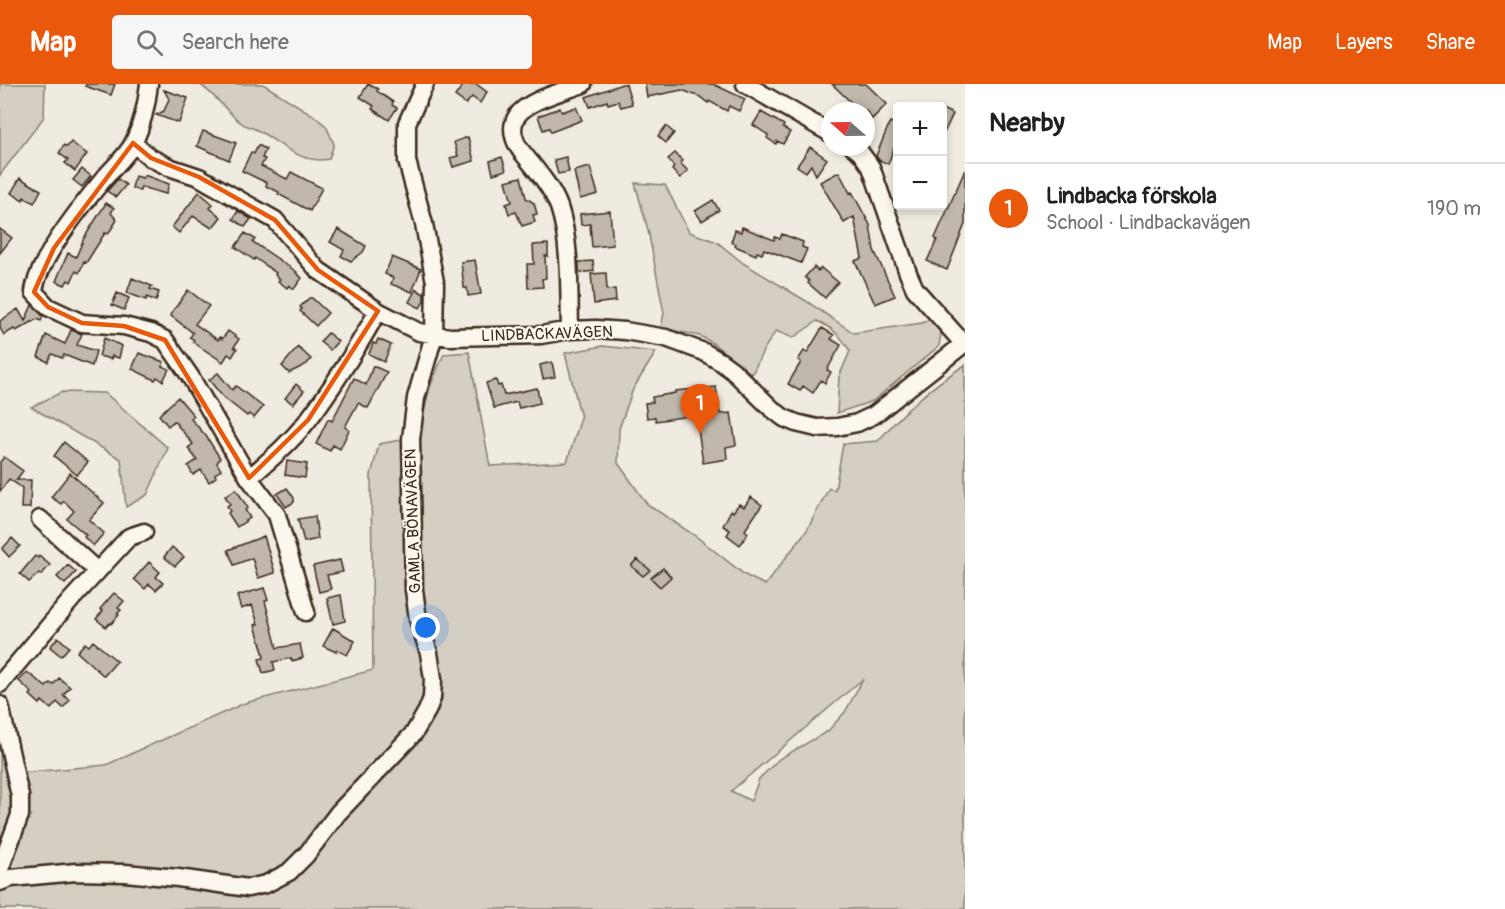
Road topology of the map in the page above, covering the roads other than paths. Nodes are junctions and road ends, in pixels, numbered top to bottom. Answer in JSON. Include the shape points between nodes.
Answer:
{"nodes":[{"id":1,"x":149,"y":84,"type":"edge"},
{"id":2,"x":582,"y":84,"type":"edge"},
{"id":3,"x":745,"y":84,"type":"edge"},
{"id":4,"x":417,"y":88,"type":"edge"},
{"id":5,"x":821,"y":128,"type":"edge"},
{"id":6,"x":134,"y":144,"type":"junction"},
{"id":7,"x":863,"y":156,"type":"edge"},
{"id":8,"x":378,"y":311,"type":"junction"},
{"id":9,"x":570,"y":330,"type":"junction"},
{"id":10,"x":434,"y":334,"type":"junction"},
{"id":11,"x":964,"y":343,"type":"edge"},
{"id":12,"x":249,"y":478,"type":"junction"},
{"id":13,"x":40,"y":519,"type":"dead end"},
{"id":14,"x":144,"y":532,"type":"dead end"},
{"id":15,"x":97,"y":571,"type":"junction"},
{"id":16,"x":306,"y":612,"type":"dead end"},
{"id":17,"x":0,"y":684,"type":"edge"},
{"id":18,"x":0,"y":705,"type":"edge"},
{"id":19,"x":0,"y":869,"type":"edge"},
{"id":20,"x":0,"y":882,"type":"edge"}],
"edges":[{"from":1,"to":6,"type":"street"},
{"from":2,"to":9,"type":"street","via":[[522,110],[513,131],[516,145],[558,205],[569,281]]},
{"from":3,"to":5,"type":"street"},
{"from":4,"to":10,"type":"street","name":"GAMLA BÖNAVÄGEN","via":[[407,123],[407,161],[435,282]]},
{"from":6,"to":8,"type":"street","name":"LINDBACKAVÄGEN","via":[[151,158],[199,177],[275,220],[318,270]]},
{"from":6,"to":12,"type":"street","via":[[54,248],[37,275],[34,292],[48,308],[82,323],[124,326],[165,340]]},
{"from":7,"to":11,"type":"street","via":[[871,167],[915,289]]},
{"from":8,"to":10,"type":"street","name":"LINDBACKAVÄGEN","via":[[419,332]]},
{"from":8,"to":12,"type":"street","via":[[308,420]]},
{"from":9,"to":10,"type":"street","name":"LINDBACKAVÄGEN","via":[[541,335]]},
{"from":9,"to":11,"type":"street","name":"LINDBACKAVÄGEN","via":[[625,331],[666,338],[704,352],[732,370],[784,418],[817,428],[837,428],[874,415]]},
{"from":10,"to":20,"type":"street","name":"GAMLA BÖNAVÄGEN","via":[[416,398],[411,439],[414,590],[433,679],[428,711],[414,734],[338,813],[306,855],[289,872],[266,884],[248,888],[135,874],[76,872]]},
{"from":12,"to":16,"type":"street","via":[[277,515]]},
{"from":13,"to":15,"type":"street"},
{"from":14,"to":15,"type":"street","via":[[129,537]]},
{"from":15,"to":17,"type":"street"},
{"from":18,"to":19,"type":"street","via":[[20,796],[20,815]]}]}
